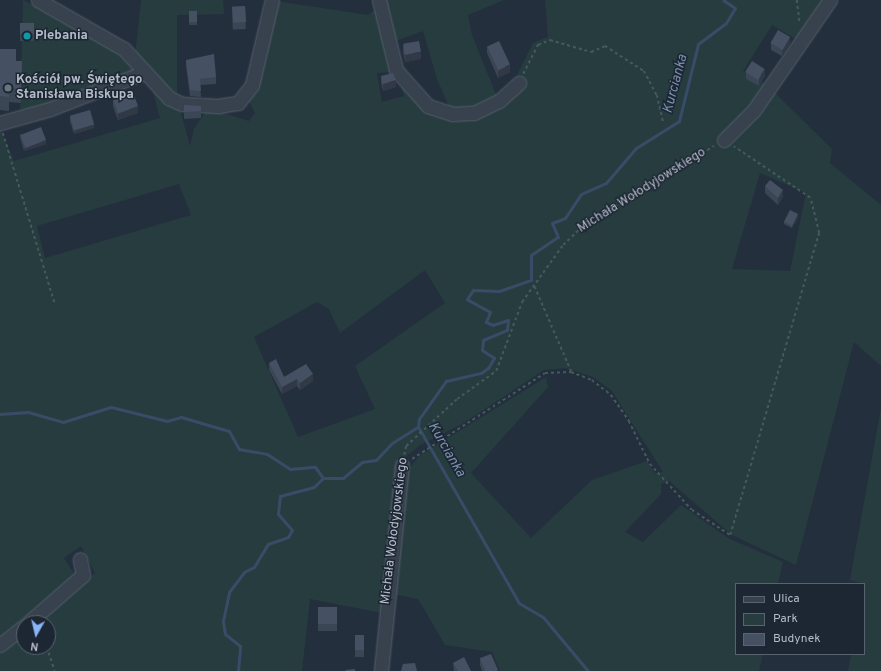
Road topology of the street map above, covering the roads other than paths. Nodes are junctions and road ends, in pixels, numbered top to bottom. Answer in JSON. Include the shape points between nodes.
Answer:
{"nodes":[{"id":1,"x":272,"y":0,"type":"edge"},
{"id":2,"x":379,"y":0,"type":"edge"},
{"id":3,"x":830,"y":0,"type":"edge"},
{"id":4,"x":47,"y":2,"type":"edge"},
{"id":5,"x":143,"y":73,"type":"junction"},
{"id":6,"x":519,"y":83,"type":"road end"},
{"id":7,"x":0,"y":124,"type":"edge"},
{"id":8,"x":724,"y":140,"type":"road end"},
{"id":9,"x":402,"y":465,"type":"road end"},
{"id":10,"x":80,"y":559,"type":"dead end"},
{"id":11,"x":37,"y":615,"type":"edge"},
{"id":12,"x":16,"y":632,"type":"edge"},
{"id":13,"x":0,"y":645,"type":"edge"},
{"id":14,"x":380,"y":671,"type":"edge"}],
"edges":[{"from":1,"to":5,"type":"street","via":[[255,76],[238,103],[182,104],[165,95]]},
{"from":2,"to":6,"type":"street","via":[[396,70],[428,106],[452,114],[474,113],[499,101]]},
{"from":3,"to":8,"type":"street","via":[[754,110]]},
{"from":4,"to":5,"type":"street","via":[[124,49]]},
{"from":5,"to":7,"type":"street","via":[[50,109]]},
{"from":9,"to":14,"type":"street","name":"Michała Wołodyjowskiego"},
{"from":10,"to":11,"type":"street","via":[[83,575]]},
{"from":12,"to":13,"type":"street"}]}
